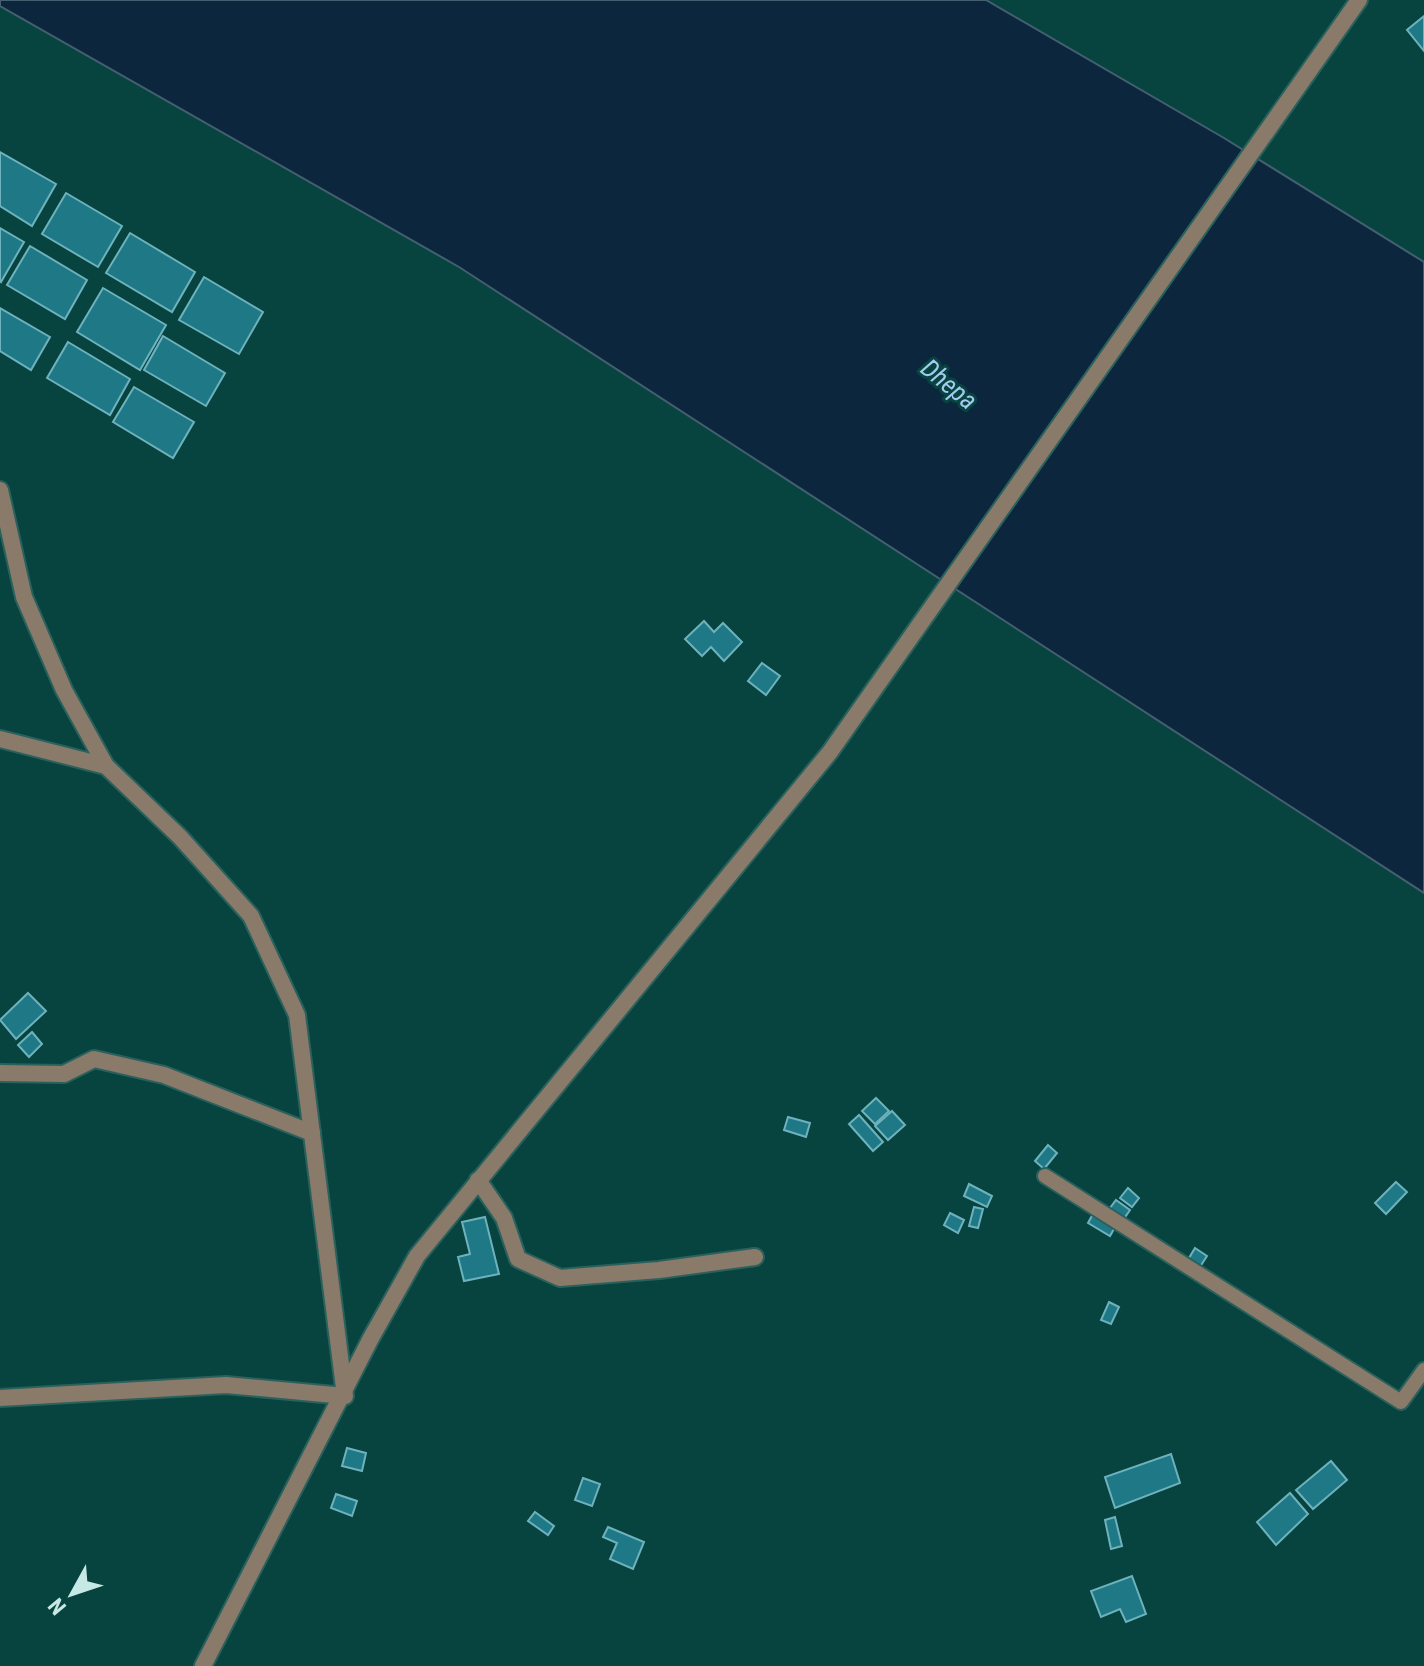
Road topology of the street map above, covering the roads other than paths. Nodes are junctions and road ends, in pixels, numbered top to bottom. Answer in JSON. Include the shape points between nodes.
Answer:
{"nodes":[{"id":1,"x":1359,"y":0,"type":"edge"},
{"id":2,"x":0,"y":490,"type":"edge"},
{"id":3,"x":0,"y":739,"type":"edge"},
{"id":4,"x":106,"y":766,"type":"junction"},
{"id":5,"x":0,"y":1073,"type":"edge"},
{"id":6,"x":312,"y":1133,"type":"junction"},
{"id":7,"x":1045,"y":1176,"type":"dead end"},
{"id":8,"x":478,"y":1180,"type":"junction"},
{"id":9,"x":755,"y":1257,"type":"dead end"},
{"id":10,"x":1424,"y":1370,"type":"edge"},
{"id":11,"x":345,"y":1396,"type":"junction"},
{"id":12,"x":0,"y":1398,"type":"edge"},
{"id":13,"x":203,"y":1666,"type":"edge"}],
"edges":[{"from":1,"to":8,"type":"street","via":[[830,752]]},
{"from":2,"to":4,"type":"street","via":[[24,597],[64,690]]},
{"from":3,"to":4,"type":"street"},
{"from":4,"to":6,"type":"street","via":[[251,916],[297,1015]]},
{"from":5,"to":6,"type":"street","via":[[64,1074],[94,1059],[164,1075]]},
{"from":6,"to":11,"type":"street"},
{"from":7,"to":10,"type":"lane","via":[[1401,1402]]},
{"from":8,"to":9,"type":"street","via":[[504,1218],[518,1259],[560,1278]]},
{"from":8,"to":11,"type":"street","via":[[417,1256]]},
{"from":11,"to":12,"type":"street","via":[[226,1385]]},
{"from":11,"to":13,"type":"street"}]}
